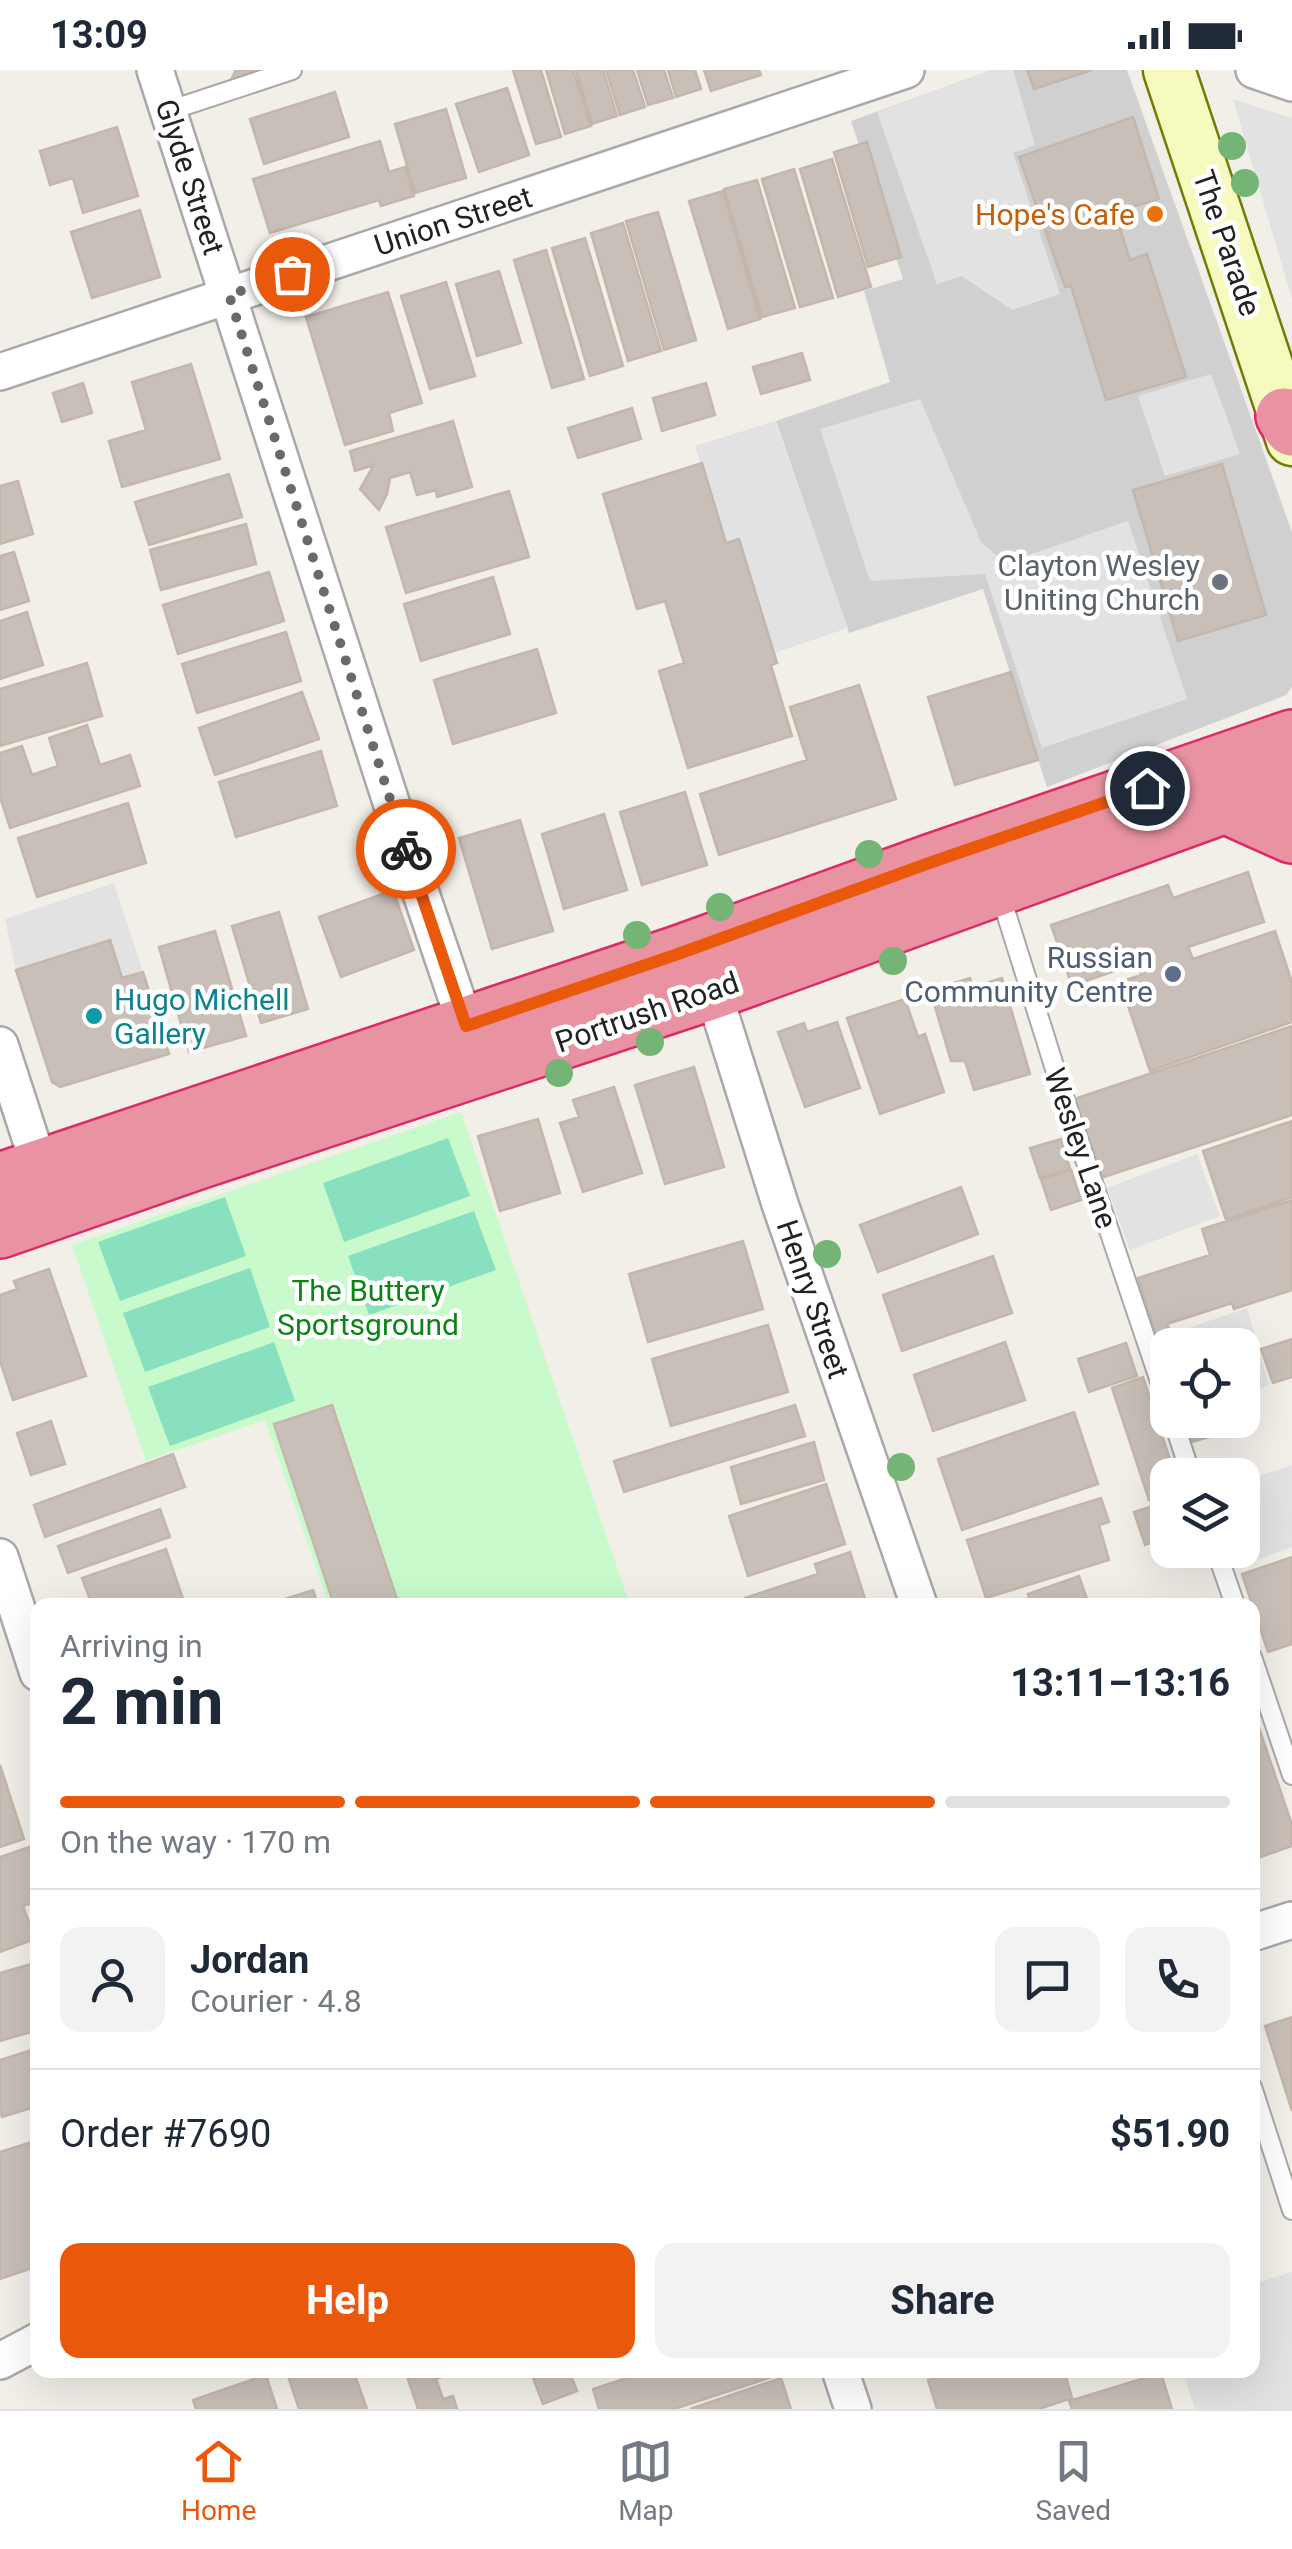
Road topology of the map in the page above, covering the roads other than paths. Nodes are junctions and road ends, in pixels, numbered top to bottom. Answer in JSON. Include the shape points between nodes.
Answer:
{"nodes":[{"id":1,"x":154,"y":70,"type":"edge"},
{"id":2,"x":292,"y":70,"type":"edge"},
{"id":3,"x":906,"y":70,"type":"edge"},
{"id":4,"x":1168,"y":70,"type":"edge"},
{"id":5,"x":1254,"y":70,"type":"edge"},
{"id":6,"x":1292,"y":83,"type":"edge"},
{"id":7,"x":168,"y":112,"type":"junction"},
{"id":8,"x":229,"y":295,"type":"junction"},
{"id":9,"x":0,"y":372,"type":"edge"},
{"id":10,"x":1290,"y":429,"type":"edge"},
{"id":11,"x":1292,"y":738,"type":"edge"},
{"id":12,"x":1292,"y":786,"type":"edge"},
{"id":13,"x":1225,"y":805,"type":"junction"},
{"id":14,"x":1292,"y":835,"type":"edge"},
{"id":15,"x":998,"y":889,"type":"junction"},
{"id":16,"x":712,"y":990,"type":"junction"},
{"id":17,"x":466,"y":1026,"type":"junction"},
{"id":18,"x":0,"y":1046,"type":"edge"},
{"id":19,"x":20,"y":1174,"type":"edge"},
{"id":20,"x":0,"y":1230,"type":"edge"},
{"id":21,"x":1150,"y":1352,"type":"edge"},
{"id":22,"x":0,"y":1557,"type":"edge"},
{"id":23,"x":1222,"y":1568,"type":"edge"},
{"id":24,"x":918,"y":1598,"type":"edge"},
{"id":25,"x":1233,"y":1598,"type":"edge"},
{"id":26,"x":30,"y":1649,"type":"edge"},
{"id":27,"x":1260,"y":1680,"type":"edge"},
{"id":28,"x":1292,"y":1774,"type":"edge"},
{"id":29,"x":1292,"y":1920,"type":"edge"},
{"id":30,"x":1260,"y":1930,"type":"edge"},
{"id":31,"x":1260,"y":2112,"type":"edge"},
{"id":32,"x":1292,"y":2210,"type":"edge"},
{"id":33,"x":843,"y":2378,"type":"edge"},
{"id":34,"x":853,"y":2409,"type":"edge"}],
"edges":[{"from":1,"to":7,"type":"street","name":"Glyde Street"},
{"from":2,"to":7,"type":"lane"},
{"from":3,"to":8,"type":"street","name":"Union Street"},
{"from":4,"to":10,"type":"main road","name":"The Parade"},
{"from":5,"to":6,"type":"street"},
{"from":7,"to":8,"type":"street","name":"Glyde Street"},
{"from":8,"to":9,"type":"street","name":"Union Street"},
{"from":8,"to":17,"type":"street","name":"Glyde Street"},
{"from":11,"to":17,"type":"highway","name":"Portrush Road"},
{"from":12,"to":13,"type":"highway","name":"Portrush Road"},
{"from":13,"to":14,"type":"highway"},
{"from":13,"to":15,"type":"highway","name":"Portrush Road"},
{"from":15,"to":16,"type":"highway","name":"Portrush Road"},
{"from":15,"to":21,"type":"lane","name":"Wesley Lane"},
{"from":16,"to":20,"type":"highway","name":"Portrush Road"},
{"from":16,"to":24,"type":"street","name":"Henry Street"},
{"from":17,"to":19,"type":"highway","name":"Portrush Road"},
{"from":18,"to":19,"type":"street"},
{"from":22,"to":26,"type":"street"},
{"from":23,"to":25,"type":"lane"},
{"from":27,"to":28,"type":"lane"},
{"from":29,"to":30,"type":"street"},
{"from":31,"to":32,"type":"lane"},
{"from":33,"to":34,"type":"street"}]}
